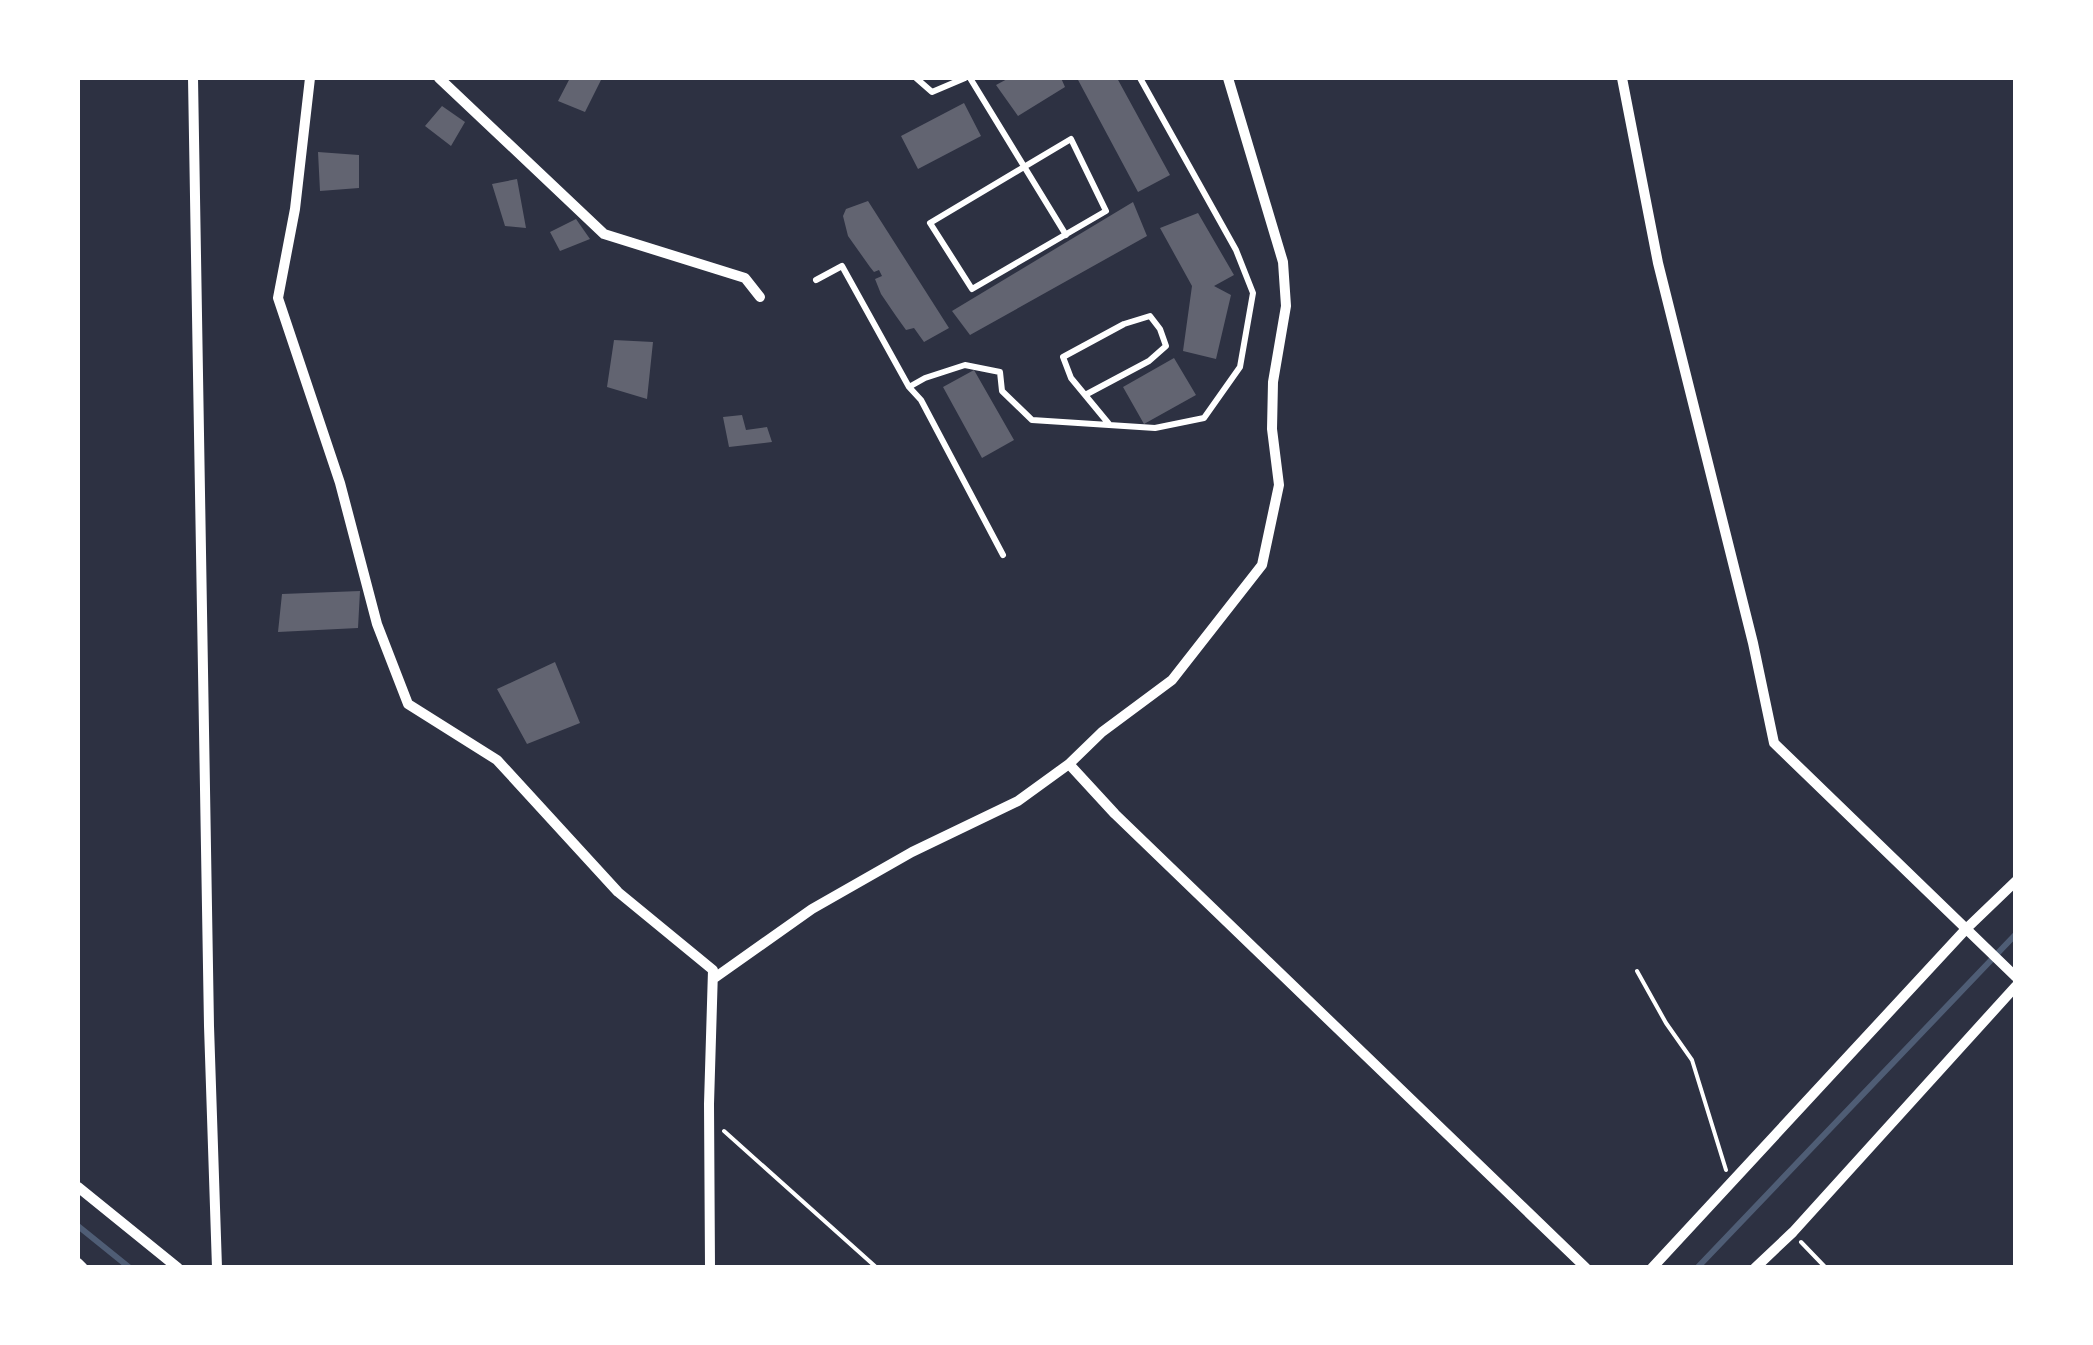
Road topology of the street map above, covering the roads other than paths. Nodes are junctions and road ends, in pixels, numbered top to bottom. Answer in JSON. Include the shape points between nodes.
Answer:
{"nodes":[{"id":1,"x":193,"y":78,"type":"edge"},
{"id":2,"x":310,"y":78,"type":"edge"},
{"id":3,"x":439,"y":78,"type":"edge"},
{"id":4,"x":916,"y":78,"type":"edge"},
{"id":5,"x":968,"y":78,"type":"edge"},
{"id":6,"x":1140,"y":78,"type":"edge"},
{"id":7,"x":1228,"y":78,"type":"edge"},
{"id":8,"x":1622,"y":78,"type":"edge"},
{"id":9,"x":1026,"y":166,"type":"junction"},
{"id":10,"x":1066,"y":235,"type":"junction"},
{"id":11,"x":816,"y":280,"type":"dead end"},
{"id":12,"x":760,"y":297,"type":"dead end"},
{"id":13,"x":909,"y":387,"type":"junction"},
{"id":14,"x":1087,"y":394,"type":"junction"},
{"id":15,"x":1110,"y":425,"type":"junction"},
{"id":16,"x":1002,"y":555,"type":"dead end"},
{"id":17,"x":1069,"y":764,"type":"junction"},
{"id":18,"x":2016,"y":882,"type":"edge"},
{"id":19,"x":1966,"y":929,"type":"junction"},
{"id":20,"x":2016,"y":977,"type":"edge"},
{"id":21,"x":713,"y":980,"type":"junction"},
{"id":22,"x":2016,"y":986,"type":"edge"},
{"id":23,"x":78,"y":1186,"type":"edge"},
{"id":24,"x":178,"y":1268,"type":"edge"},
{"id":25,"x":217,"y":1268,"type":"edge"},
{"id":26,"x":710,"y":1268,"type":"edge"},
{"id":27,"x":1586,"y":1268,"type":"edge"},
{"id":28,"x":1652,"y":1268,"type":"edge"},
{"id":29,"x":1755,"y":1268,"type":"edge"}],
"edges":[{"from":1,"to":25,"type":"street"},
{"from":2,"to":21,"type":"street","via":[[278,298],[340,484],[377,624],[408,704],[497,760],[618,892],[713,970]]},
{"from":3,"to":12,"type":"street","via":[[604,234],[745,278]]},
{"from":4,"to":5,"type":"lane","via":[[932,92]]},
{"from":5,"to":9,"type":"lane"},
{"from":6,"to":15,"type":"lane","via":[[1236,250],[1253,294],[1240,367],[1204,418],[1154,428]]},
{"from":7,"to":17,"type":"street","via":[[1284,262],[1286,306],[1272,382],[1280,485],[1262,566],[1172,680]]},
{"from":8,"to":19,"type":"street","via":[[1658,263],[1774,743]]},
{"from":9,"to":10,"type":"lane"},
{"from":9,"to":10,"type":"lane","via":[[1071,139],[1106,211]]},
{"from":9,"to":10,"type":"lane","via":[[930,222],[972,289]]},
{"from":11,"to":13,"type":"lane","via":[[842,266]]},
{"from":13,"to":15,"type":"lane","via":[[965,365],[1000,372],[1002,391],[1032,420]]},
{"from":13,"to":16,"type":"lane"},
{"from":14,"to":14,"type":"lane","via":[[1150,362],[1166,346],[1150,316],[1063,357]]},
{"from":14,"to":15,"type":"lane"},
{"from":17,"to":21,"type":"street","via":[[1018,800],[812,910]]},
{"from":17,"to":27,"type":"street"},
{"from":18,"to":19,"type":"street"},
{"from":19,"to":20,"type":"street"},
{"from":19,"to":28,"type":"street"},
{"from":21,"to":26,"type":"street"},
{"from":22,"to":29,"type":"street"},
{"from":23,"to":24,"type":"street"}]}
